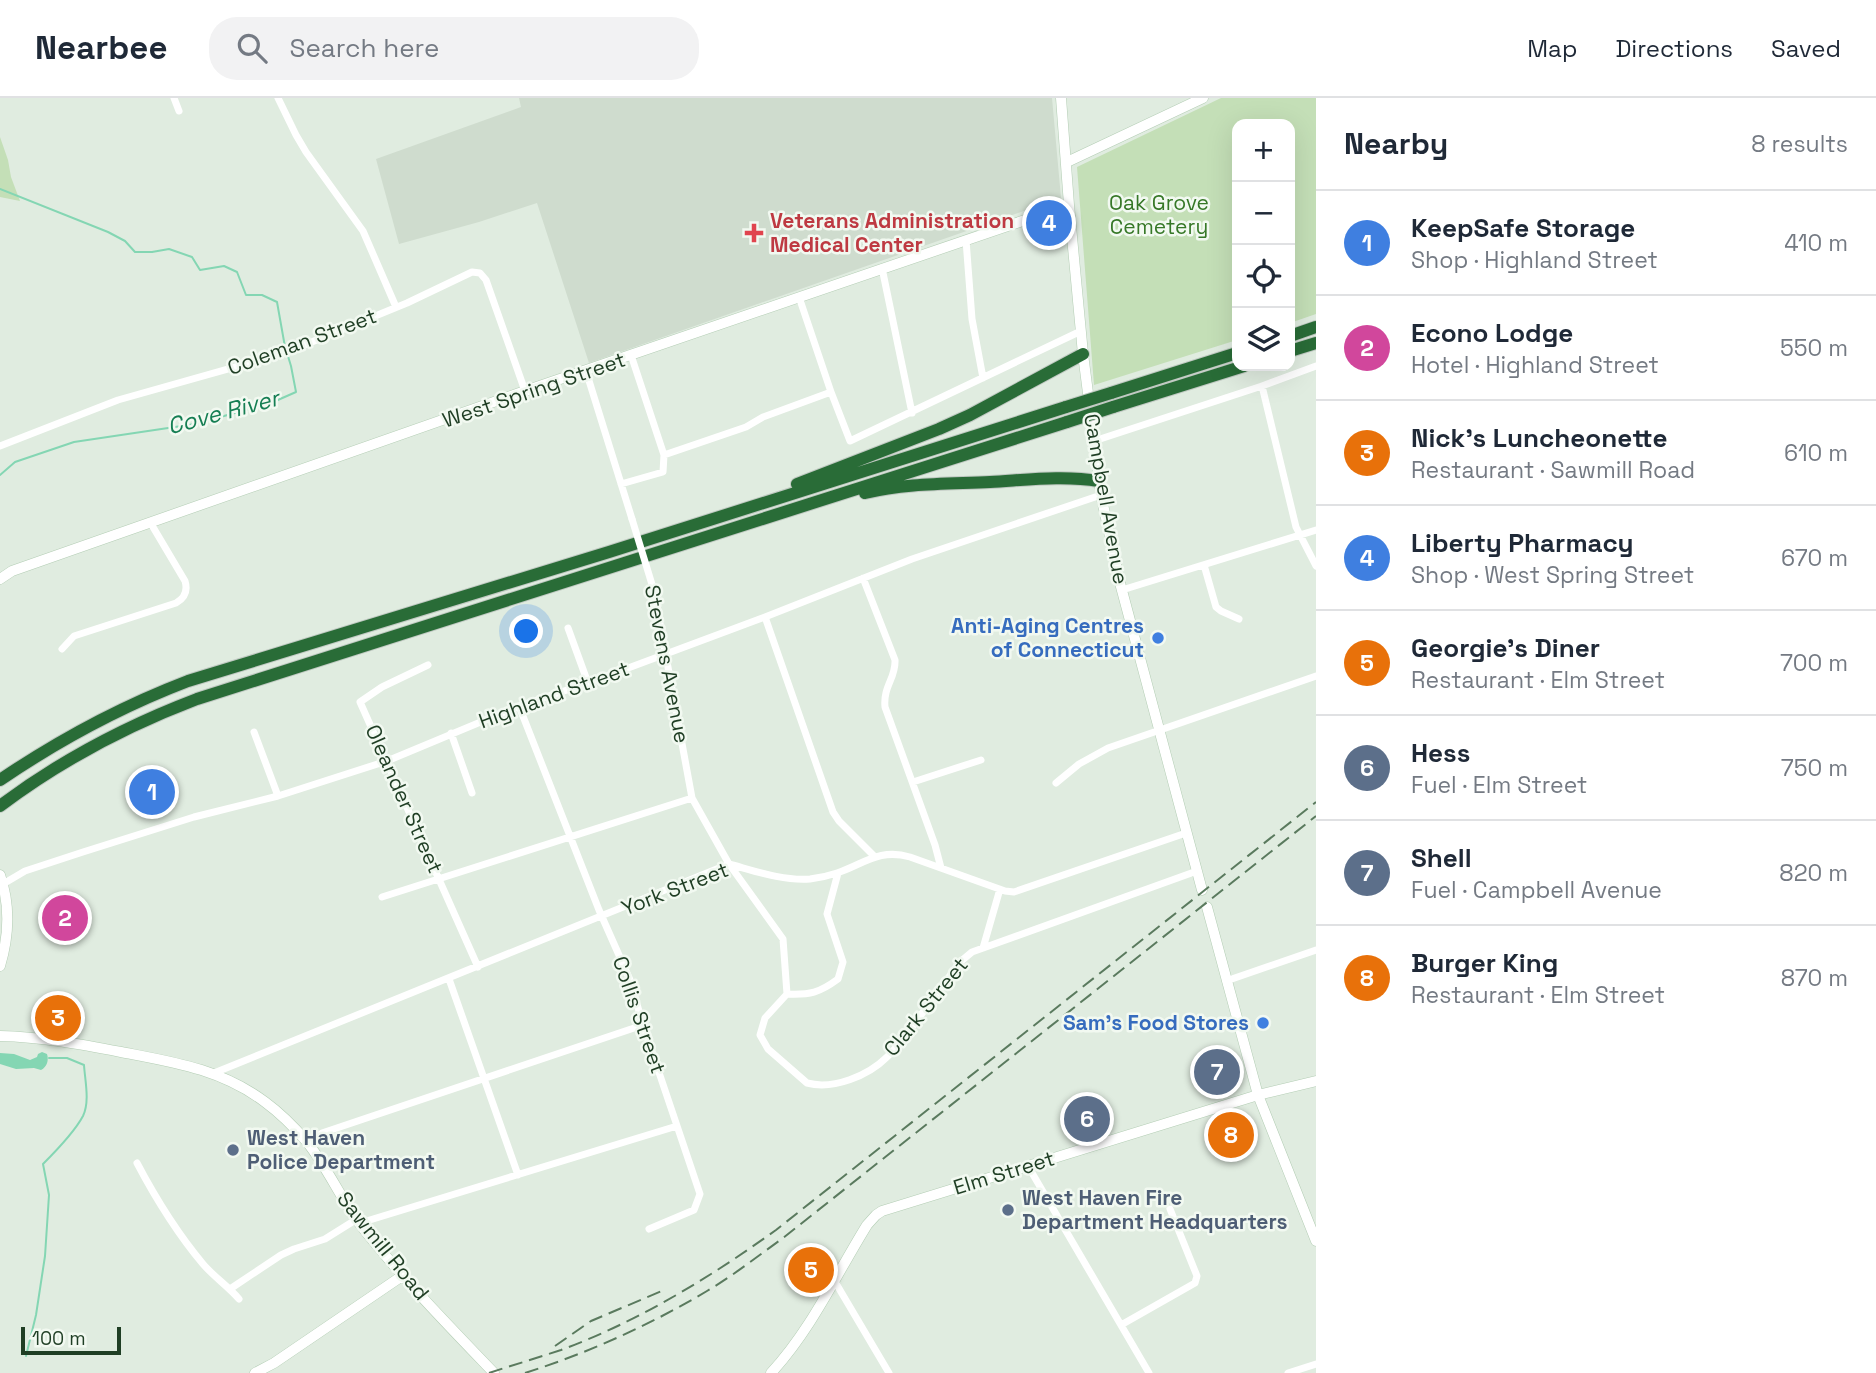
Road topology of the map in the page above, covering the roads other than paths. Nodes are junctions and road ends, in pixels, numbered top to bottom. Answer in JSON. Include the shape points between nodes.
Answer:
{"nodes":[{"id":1,"x":174,"y":98,"type":"edge"},
{"id":2,"x":278,"y":98,"type":"edge"},
{"id":3,"x":1061,"y":98,"type":"edge"},
{"id":4,"x":1203,"y":98,"type":"edge"},
{"id":5,"x":179,"y":111,"type":"dead end"},
{"id":6,"x":1067,"y":162,"type":"junction"},
{"id":7,"x":1069,"y":205,"type":"junction"},
{"id":8,"x":966,"y":240,"type":"junction"},
{"id":9,"x":883,"y":268,"type":"junction"},
{"id":10,"x":799,"y":298,"type":"junction"},
{"id":11,"x":396,"y":307,"type":"junction"},
{"id":12,"x":1316,"y":327,"type":"edge"},
{"id":13,"x":1082,"y":331,"type":"junction"},
{"id":14,"x":1295,"y":334,"type":"edge"},
{"id":15,"x":1316,"y":343,"type":"edge"},
{"id":16,"x":1295,"y":349,"type":"edge"},
{"id":17,"x":1083,"y":354,"type":"junction"},
{"id":18,"x":631,"y":355,"type":"junction"},
{"id":19,"x":1232,"y":355,"type":"edge"},
{"id":20,"x":1316,"y":366,"type":"edge"},
{"id":21,"x":1232,"y":370,"type":"edge"},
{"id":22,"x":586,"y":371,"type":"junction"},
{"id":23,"x":983,"y":378,"type":"junction"},
{"id":24,"x":1262,"y":386,"type":"junction"},
{"id":25,"x":525,"y":391,"type":"junction"},
{"id":26,"x":831,"y":392,"type":"junction"},
{"id":27,"x":912,"y":413,"type":"junction"},
{"id":28,"x":1094,"y":441,"type":"junction"},
{"id":29,"x":0,"y":446,"type":"edge"},
{"id":30,"x":664,"y":455,"type":"junction"},
{"id":31,"x":1099,"y":481,"type":"junction"},
{"id":32,"x":621,"y":484,"type":"junction"},
{"id":33,"x":1101,"y":495,"type":"junction"},
{"id":34,"x":150,"y":522,"type":"junction"},
{"id":35,"x":749,"y":523,"type":"junction"},
{"id":36,"x":678,"y":530,"type":"junction"},
{"id":37,"x":1316,"y":530,"type":"edge"},
{"id":38,"x":1301,"y":536,"type":"junction"},
{"id":39,"x":1204,"y":565,"type":"junction"},
{"id":40,"x":1316,"y":566,"type":"edge"},
{"id":41,"x":863,"y":578,"type":"junction"},
{"id":42,"x":0,"y":579,"type":"edge"},
{"id":43,"x":1122,"y":590,"type":"junction"},
{"id":44,"x":765,"y":617,"type":"junction"},
{"id":45,"x":1239,"y":619,"type":"dead end"},
{"id":46,"x":568,"y":628,"type":"dead end"},
{"id":47,"x":62,"y":649,"type":"dead end"},
{"id":48,"x":666,"y":653,"type":"junction"},
{"id":49,"x":428,"y":665,"type":"dead end"},
{"id":50,"x":1316,"y":676,"type":"edge"},
{"id":51,"x":588,"y":682,"type":"junction"},
{"id":52,"x":519,"y":706,"type":"junction"},
{"id":53,"x":254,"y":732,"type":"dead end"},
{"id":54,"x":1160,"y":732,"type":"junction"},
{"id":55,"x":451,"y":733,"type":"junction"},
{"id":56,"x":981,"y":760,"type":"dead end"},
{"id":57,"x":387,"y":761,"type":"junction"},
{"id":58,"x":0,"y":780,"type":"edge"},
{"id":59,"x":913,"y":782,"type":"junction"},
{"id":60,"x":1056,"y":783,"type":"dead end"},
{"id":61,"x":472,"y":793,"type":"dead end"},
{"id":62,"x":278,"y":796,"type":"junction"},
{"id":63,"x":692,"y":797,"type":"junction"},
{"id":64,"x":0,"y":806,"type":"edge"},
{"id":65,"x":1186,"y":833,"type":"junction"},
{"id":66,"x":571,"y":835,"type":"junction"},
{"id":67,"x":874,"y":856,"type":"junction"},
{"id":68,"x":729,"y":864,"type":"junction"},
{"id":69,"x":941,"y":868,"type":"junction"},
{"id":70,"x":1197,"y":871,"type":"junction"},
{"id":71,"x":838,"y":873,"type":"junction"},
{"id":72,"x":1,"y":879,"type":"edge"},
{"id":73,"x":439,"y":879,"type":"junction"},
{"id":74,"x":1000,"y":889,"type":"junction"},
{"id":75,"x":1202,"y":890,"type":"dead end"},
{"id":76,"x":382,"y":897,"type":"dead end"},
{"id":77,"x":1207,"y":907,"type":"dead end"},
{"id":78,"x":603,"y":917,"type":"junction"},
{"id":79,"x":983,"y":948,"type":"junction"},
{"id":80,"x":1316,"y":950,"type":"edge"},
{"id":81,"x":0,"y":966,"type":"edge"},
{"id":82,"x":478,"y":967,"type":"junction"},
{"id":83,"x":449,"y":979,"type":"junction"},
{"id":84,"x":1226,"y":981,"type":"junction"},
{"id":85,"x":787,"y":993,"type":"junction"},
{"id":86,"x":643,"y":1025,"type":"junction"},
{"id":87,"x":0,"y":1036,"type":"edge"},
{"id":88,"x":214,"y":1073,"type":"junction"},
{"id":89,"x":485,"y":1079,"type":"junction"},
{"id":90,"x":1316,"y":1081,"type":"edge"},
{"id":91,"x":1258,"y":1096,"type":"junction"},
{"id":92,"x":677,"y":1126,"type":"junction"},
{"id":93,"x":308,"y":1143,"type":"junction"},
{"id":94,"x":137,"y":1163,"type":"dead end"},
{"id":95,"x":1028,"y":1166,"type":"junction"},
{"id":96,"x":518,"y":1175,"type":"junction"},
{"id":97,"x":1170,"y":1209,"type":"dead end"},
{"id":98,"x":358,"y":1221,"type":"junction"},
{"id":99,"x":649,"y":1229,"type":"dead end"},
{"id":100,"x":1315,"y":1237,"type":"edge"},
{"id":101,"x":402,"y":1276,"type":"junction"},
{"id":102,"x":834,"y":1280,"type":"junction"},
{"id":103,"x":230,"y":1289,"type":"junction"},
{"id":104,"x":239,"y":1299,"type":"dead end"},
{"id":105,"x":1121,"y":1325,"type":"junction"},
{"id":106,"x":1316,"y":1364,"type":"edge"},
{"id":107,"x":255,"y":1373,"type":"edge"},
{"id":108,"x":494,"y":1373,"type":"edge"},
{"id":109,"x":771,"y":1373,"type":"edge"},
{"id":110,"x":889,"y":1373,"type":"edge"},
{"id":111,"x":1149,"y":1373,"type":"edge"},
{"id":112,"x":1288,"y":1373,"type":"edge"}],
"edges":[{"from":1,"to":5,"type":"street"},
{"from":2,"to":11,"type":"street","via":[[306,152],[363,231]]},
{"from":3,"to":6,"type":"main road","name":"Campbell Avenue"},
{"from":4,"to":6,"type":"main road"},
{"from":6,"to":7,"type":"main road","name":"Campbell Avenue"},
{"from":7,"to":8,"type":"main road","name":"West Spring Street"},
{"from":7,"to":13,"type":"main road","name":"Campbell Avenue"},
{"from":8,"to":9,"type":"main road","name":"West Spring Street"},
{"from":8,"to":23,"type":"street","via":[[972,319]]},
{"from":9,"to":10,"type":"main road","name":"West Spring Street"},
{"from":9,"to":27,"type":"street"},
{"from":10,"to":18,"type":"main road","name":"West Spring Street"},
{"from":10,"to":26,"type":"street"},
{"from":11,"to":25,"type":"street","name":"Coleman Street","via":[[468,273],[480,273],[496,304]]},
{"from":11,"to":29,"type":"street","name":"Coleman Street","via":[[286,351],[118,400]]},
{"from":12,"to":14,"type":"highway"},
{"from":13,"to":17,"type":"main road","name":"Campbell Avenue"},
{"from":13,"to":23,"type":"street"},
{"from":15,"to":16,"type":"highway"},
{"from":17,"to":28,"type":"main road","name":"Campbell Avenue"},
{"from":17,"to":36,"type":"highway","via":[[939,429]]},
{"from":18,"to":22,"type":"main road","name":"West Spring Street"},
{"from":18,"to":30,"type":"street"},
{"from":19,"to":36,"type":"highway","bridge":true},
{"from":20,"to":24,"type":"street"},
{"from":21,"to":35,"type":"highway","bridge":true},
{"from":22,"to":25,"type":"main road","name":"West Spring Street"},
{"from":22,"to":32,"type":"street","name":"Stevens Avenue"},
{"from":23,"to":27,"type":"street"},
{"from":24,"to":28,"type":"street"},
{"from":24,"to":38,"type":"street"},
{"from":25,"to":34,"type":"main road","name":"West Spring Street"},
{"from":26,"to":27,"type":"street","via":[[850,441]]},
{"from":26,"to":30,"type":"street"},
{"from":28,"to":31,"type":"main road","name":"Campbell Avenue"},
{"from":30,"to":32,"type":"street","via":[[663,472]]},
{"from":31,"to":33,"type":"main road","name":"Campbell Avenue"},
{"from":31,"to":35,"type":"highway","via":[[1078,478],[887,489]]},
{"from":32,"to":48,"type":"street","name":"Stevens Avenue","bridge":true,"via":[[654,591]]},
{"from":33,"to":41,"type":"street","name":"Highland Street"},
{"from":33,"to":43,"type":"main road","name":"Campbell Avenue"},
{"from":34,"to":42,"type":"main road","name":"West Spring Street"},
{"from":34,"to":47,"type":"street","via":[[185,581],[185,596],[176,603],[74,636]]},
{"from":35,"to":64,"type":"highway","via":[[186,703],[88,748]]},
{"from":36,"to":58,"type":"highway","via":[[188,681],[100,719]]},
{"from":37,"to":38,"type":"street"},
{"from":38,"to":39,"type":"street"},
{"from":38,"to":40,"type":"street"},
{"from":39,"to":43,"type":"street"},
{"from":39,"to":45,"type":"street","via":[[1216,607]]},
{"from":41,"to":44,"type":"street","name":"Highland Street"},
{"from":41,"to":59,"type":"street","via":[[895,660],[884,702]]},
{"from":43,"to":54,"type":"main road","name":"Campbell Avenue"},
{"from":44,"to":48,"type":"street","name":"Highland Street"},
{"from":44,"to":67,"type":"street","via":[[833,812]]},
{"from":46,"to":51,"type":"street"},
{"from":48,"to":51,"type":"street","name":"Highland Street"},
{"from":48,"to":63,"type":"street","name":"Stevens Avenue"},
{"from":49,"to":57,"type":"street","name":"Oleander Street","via":[[360,702]]},
{"from":50,"to":54,"type":"street"},
{"from":51,"to":52,"type":"street","name":"Highland Street"},
{"from":52,"to":55,"type":"street","name":"Highland Street"},
{"from":52,"to":66,"type":"street","name":"Collis Street"},
{"from":53,"to":62,"type":"street"},
{"from":54,"to":60,"type":"street","via":[[1108,748]]},
{"from":54,"to":65,"type":"main road","name":"Campbell Avenue"},
{"from":55,"to":57,"type":"street","name":"Highland Street"},
{"from":55,"to":61,"type":"street"},
{"from":56,"to":59,"type":"street"},
{"from":57,"to":62,"type":"street","name":"Highland Street"},
{"from":57,"to":73,"type":"street","name":"Oleander Street"},
{"from":59,"to":69,"type":"street"},
{"from":62,"to":72,"type":"street","name":"Highland Street","via":[[194,817]]},
{"from":63,"to":66,"type":"street"},
{"from":63,"to":68,"type":"street","name":"Stevens Avenue"},
{"from":65,"to":70,"type":"main road","name":"Campbell Avenue"},
{"from":65,"to":74,"type":"street","name":"York Street","via":[[1018,891]]},
{"from":66,"to":73,"type":"street"},
{"from":66,"to":78,"type":"street","name":"Collis Street"},
{"from":67,"to":69,"type":"street","name":"York Street","via":[[902,855]]},
{"from":67,"to":71,"type":"street","name":"York Street"},
{"from":68,"to":71,"type":"street","name":"York Street","via":[[796,879]]},
{"from":68,"to":78,"type":"street","name":"York Street"},
{"from":68,"to":85,"type":"street","name":"Stevens Avenue","via":[[783,939]]},
{"from":69,"to":74,"type":"street","name":"York Street"},
{"from":70,"to":75,"type":"main road","name":"Campbell Avenue"},
{"from":70,"to":79,"type":"street","name":"Clark Street"},
{"from":71,"to":85,"type":"street","via":[[827,914],[843,962],[838,979],[808,995]]},
{"from":72,"to":81,"type":"main road","via":[[7,928]]},
{"from":73,"to":76,"type":"street"},
{"from":73,"to":82,"type":"street","name":"Oleander Street"},
{"from":74,"to":79,"type":"street"},
{"from":77,"to":84,"type":"main road"},
{"from":78,"to":82,"type":"street","name":"York Street"},
{"from":78,"to":86,"type":"street","name":"Collis Street"},
{"from":79,"to":85,"type":"street","name":"Clark Street","via":[[960,962],[888,1057],[832,1084],[802,1080],[768,1049],[760,1035],[765,1018]]},
{"from":80,"to":84,"type":"street"},
{"from":82,"to":83,"type":"street","name":"York Street"},
{"from":83,"to":88,"type":"street","name":"York Street"},
{"from":83,"to":89,"type":"street"},
{"from":84,"to":91,"type":"main road"},
{"from":86,"to":89,"type":"street"},
{"from":86,"to":92,"type":"street","name":"Collis Street"},
{"from":87,"to":88,"type":"main road","name":"Sawmill Road","via":[[65,1042]]},
{"from":88,"to":93,"type":"main road","name":"Sawmill Road","via":[[267,1104]]},
{"from":89,"to":93,"type":"street","via":[[322,1133]]},
{"from":89,"to":96,"type":"street"},
{"from":90,"to":91,"type":"main road","name":"Elm Street"},
{"from":91,"to":95,"type":"main road","name":"Elm Street"},
{"from":91,"to":100,"type":"main road"},
{"from":92,"to":96,"type":"street"},
{"from":92,"to":99,"type":"street","name":"Collis Street","via":[[700,1194],[694,1210]]},
{"from":93,"to":98,"type":"main road","name":"Sawmill Road"},
{"from":94,"to":103,"type":"street","via":[[177,1231]]},
{"from":95,"to":102,"type":"main road","name":"Elm Street","via":[[882,1211],[867,1225]]},
{"from":95,"to":105,"type":"street"},
{"from":96,"to":98,"type":"street"},
{"from":97,"to":105,"type":"street","via":[[1195,1283]]},
{"from":98,"to":101,"type":"main road","name":"Sawmill Road"},
{"from":98,"to":103,"type":"street","via":[[281,1255]]},
{"from":101,"to":107,"type":"main road"},
{"from":101,"to":108,"type":"main road","name":"Sawmill Road"},
{"from":102,"to":109,"type":"main road","name":"Elm Street","via":[[802,1334]]},
{"from":102,"to":110,"type":"street"},
{"from":103,"to":104,"type":"street"},
{"from":105,"to":111,"type":"street"},
{"from":106,"to":112,"type":"street"}]}
